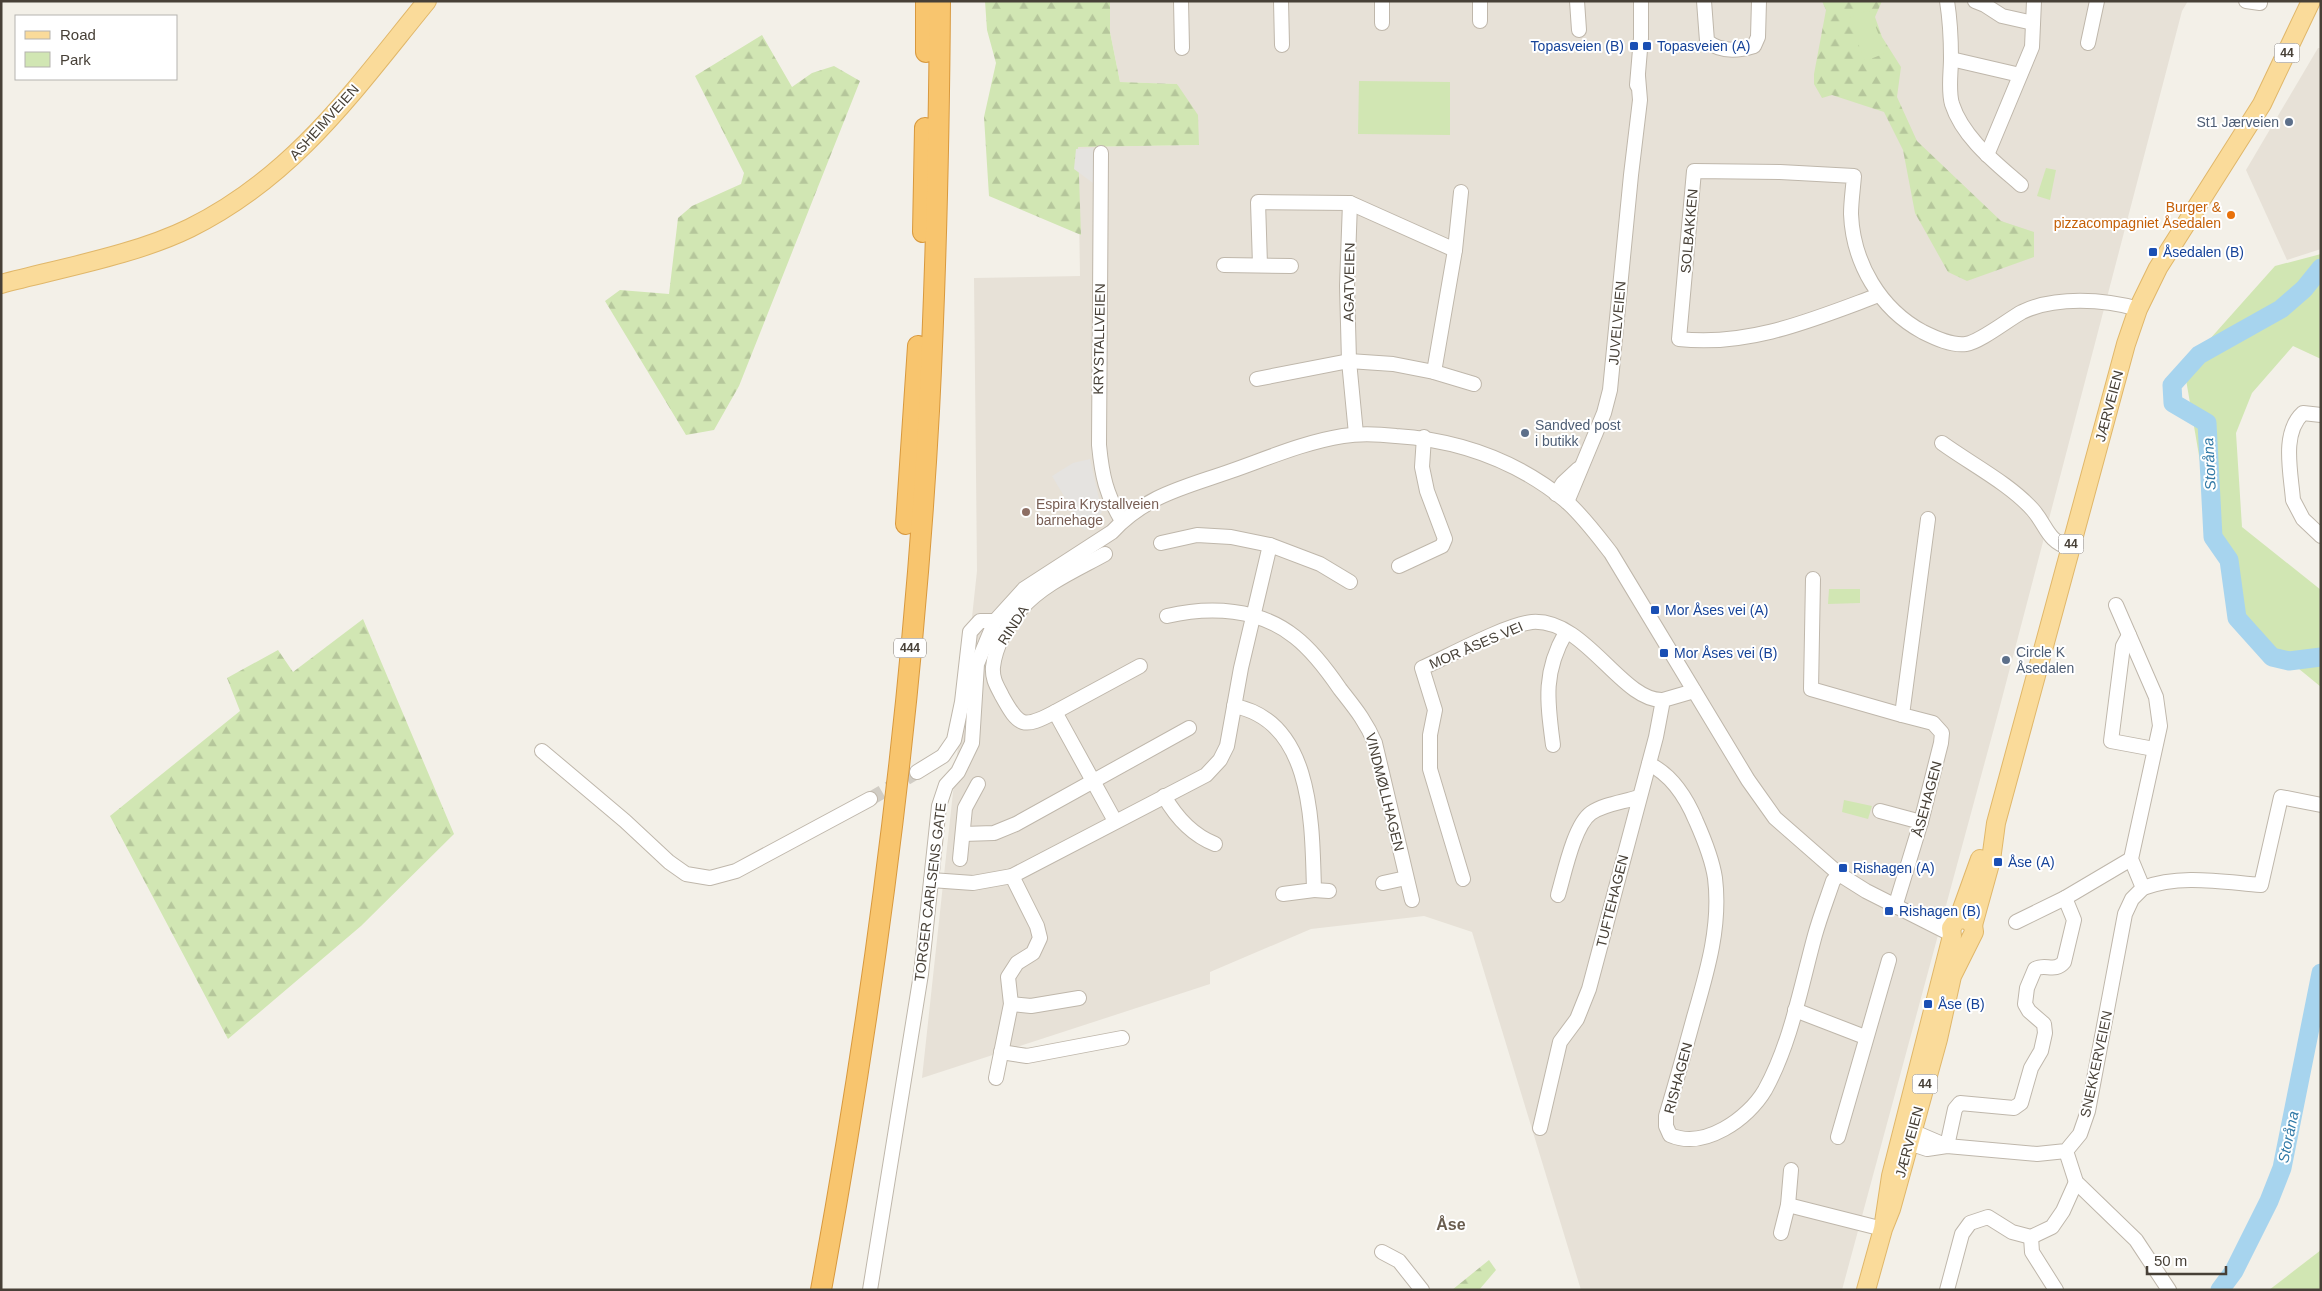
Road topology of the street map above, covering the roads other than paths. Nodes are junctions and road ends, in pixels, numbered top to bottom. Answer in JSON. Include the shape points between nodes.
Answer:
{"nodes":[{"id":1,"x":427,"y":1,"type":"edge"},
{"id":2,"x":926,"y":1,"type":"edge"},
{"id":3,"x":940,"y":1,"type":"edge"},
{"id":4,"x":1181,"y":1,"type":"edge"},
{"id":5,"x":1281,"y":1,"type":"edge"},
{"id":6,"x":1382,"y":1,"type":"edge"},
{"id":7,"x":1480,"y":1,"type":"edge"},
{"id":8,"x":1578,"y":1,"type":"edge"},
{"id":9,"x":1641,"y":1,"type":"edge"},
{"id":10,"x":1704,"y":1,"type":"edge"},
{"id":11,"x":1759,"y":1,"type":"edge"},
{"id":12,"x":1947,"y":1,"type":"edge"},
{"id":13,"x":1975,"y":1,"type":"edge"},
{"id":14,"x":2034,"y":1,"type":"edge"},
{"id":15,"x":2097,"y":1,"type":"edge"},
{"id":16,"x":2311,"y":1,"type":"edge"},
{"id":17,"x":2321,"y":2,"type":"edge"},
{"id":18,"x":1480,"y":21,"type":"dead end"},
{"id":19,"x":1382,"y":23,"type":"dead end"},
{"id":20,"x":2033,"y":23,"type":"junction"},
{"id":21,"x":1580,"y":30,"type":"dead end"},
{"id":22,"x":2088,"y":43,"type":"dead end"},
{"id":23,"x":1282,"y":45,"type":"dead end"},
{"id":24,"x":1182,"y":48,"type":"dead end"},
{"id":25,"x":1951,"y":59,"type":"junction"},
{"id":26,"x":2020,"y":75,"type":"junction"},
{"id":27,"x":1100,"y":152,"type":"dead end"},
{"id":28,"x":1987,"y":155,"type":"junction"},
{"id":29,"x":2021,"y":185,"type":"dead end"},
{"id":30,"x":1461,"y":192,"type":"dead end"},
{"id":31,"x":1350,"y":203,"type":"junction"},
{"id":32,"x":1455,"y":250,"type":"junction"},
{"id":33,"x":1224,"y":265,"type":"dead end"},
{"id":34,"x":1260,"y":265,"type":"junction"},
{"id":35,"x":1290,"y":266,"type":"dead end"},
{"id":36,"x":2158,"y":268,"type":"junction"},
{"id":37,"x":1,"y":284,"type":"edge"},
{"id":38,"x":1878,"y":295,"type":"junction"},
{"id":39,"x":2138,"y":309,"type":"junction"},
{"id":40,"x":1349,"y":361,"type":"junction"},
{"id":41,"x":1434,"y":372,"type":"junction"},
{"id":42,"x":1257,"y":379,"type":"dead end"},
{"id":43,"x":1474,"y":384,"type":"dead end"},
{"id":44,"x":2321,"y":415,"type":"edge"},
{"id":45,"x":1356,"y":434,"type":"junction"},
{"id":46,"x":1424,"y":437,"type":"junction"},
{"id":47,"x":1942,"y":443,"type":"dead end"},
{"id":48,"x":1561,"y":498,"type":"junction"},
{"id":49,"x":1928,"y":519,"type":"dead end"},
{"id":50,"x":1122,"y":521,"type":"junction"},
{"id":51,"x":2321,"y":536,"type":"edge"},
{"id":52,"x":1162,"y":543,"type":"dead end"},
{"id":53,"x":1270,"y":545,"type":"junction"},
{"id":54,"x":2070,"y":548,"type":"junction"},
{"id":55,"x":1104,"y":554,"type":"dead end"},
{"id":56,"x":1399,"y":566,"type":"dead end"},
{"id":57,"x":1813,"y":579,"type":"dead end"},
{"id":58,"x":1350,"y":582,"type":"dead end"},
{"id":59,"x":2116,"y":605,"type":"dead end"},
{"id":60,"x":1167,"y":616,"type":"dead end"},
{"id":61,"x":1253,"y":616,"type":"junction"},
{"id":62,"x":995,"y":620,"type":"junction"},
{"id":63,"x":1566,"y":632,"type":"junction"},
{"id":64,"x":2129,"y":636,"type":"junction"},
{"id":65,"x":1140,"y":666,"type":"dead end"},
{"id":66,"x":1694,"y":691,"type":"junction"},
{"id":67,"x":1663,"y":700,"type":"junction"},
{"id":68,"x":1234,"y":706,"type":"junction"},
{"id":69,"x":1055,"y":712,"type":"junction"},
{"id":70,"x":1902,"y":715,"type":"junction"},
{"id":71,"x":1189,"y":728,"type":"dead end"},
{"id":72,"x":1553,"y":745,"type":"dead end"},
{"id":73,"x":2154,"y":749,"type":"junction"},
{"id":74,"x":542,"y":751,"type":"dead end"},
{"id":75,"x":1649,"y":764,"type":"junction"},
{"id":76,"x":917,"y":772,"type":"tunnel mouth"},
{"id":77,"x":1093,"y":780,"type":"junction"},
{"id":78,"x":978,"y":784,"type":"dead end"},
{"id":79,"x":1164,"y":796,"type":"junction"},
{"id":80,"x":1639,"y":797,"type":"junction"},
{"id":81,"x":870,"y":799,"type":"tunnel mouth"},
{"id":82,"x":2321,"y":806,"type":"edge"},
{"id":83,"x":1880,"y":811,"type":"dead end"},
{"id":84,"x":1115,"y":821,"type":"junction"},
{"id":85,"x":1921,"y":822,"type":"junction"},
{"id":86,"x":963,"y":834,"type":"junction"},
{"id":87,"x":1214,"y":844,"type":"dead end"},
{"id":88,"x":960,"y":859,"type":"dead end"},
{"id":89,"x":2131,"y":859,"type":"junction"},
{"id":90,"x":1839,"y":874,"type":"junction"},
{"id":91,"x":1012,"y":876,"type":"junction"},
{"id":92,"x":1406,"y":878,"type":"junction"},
{"id":93,"x":1463,"y":879,"type":"dead end"},
{"id":94,"x":931,"y":880,"type":"junction"},
{"id":95,"x":1383,"y":883,"type":"dead end"},
{"id":96,"x":2143,"y":888,"type":"junction"},
{"id":97,"x":1314,"y":890,"type":"junction"},
{"id":98,"x":1329,"y":890,"type":"dead end"},
{"id":99,"x":1283,"y":894,"type":"dead end"},
{"id":100,"x":1558,"y":895,"type":"dead end"},
{"id":101,"x":2065,"y":898,"type":"junction"},
{"id":102,"x":1412,"y":900,"type":"dead end"},
{"id":103,"x":1895,"y":907,"type":"junction"},
{"id":104,"x":2016,"y":922,"type":"dead end"},
{"id":105,"x":1960,"y":929,"type":"junction"},
{"id":106,"x":1889,"y":960,"type":"dead end"},
{"id":107,"x":1079,"y":998,"type":"dead end"},
{"id":108,"x":1011,"y":1004,"type":"junction"},
{"id":109,"x":1795,"y":1010,"type":"junction"},
{"id":110,"x":1122,"y":1038,"type":"dead end"},
{"id":111,"x":1865,"y":1038,"type":"junction"},
{"id":112,"x":1001,"y":1052,"type":"junction"},
{"id":113,"x":996,"y":1078,"type":"dead end"},
{"id":114,"x":1540,"y":1128,"type":"dead end"},
{"id":115,"x":1908,"y":1136,"type":"junction"},
{"id":116,"x":1838,"y":1137,"type":"dead end"},
{"id":117,"x":1947,"y":1146,"type":"junction"},
{"id":118,"x":2066,"y":1151,"type":"junction"},
{"id":119,"x":1791,"y":1170,"type":"dead end"},
{"id":120,"x":2076,"y":1182,"type":"junction"},
{"id":121,"x":1788,"y":1205,"type":"junction"},
{"id":122,"x":1883,"y":1229,"type":"junction"},
{"id":123,"x":1781,"y":1233,"type":"dead end"},
{"id":124,"x":2031,"y":1237,"type":"junction"},
{"id":125,"x":1382,"y":1252,"type":"dead end"},
{"id":126,"x":870,"y":1287,"type":"edge"},
{"id":127,"x":809,"y":1290,"type":"edge"},
{"id":128,"x":821,"y":1290,"type":"edge"},
{"id":129,"x":1422,"y":1290,"type":"edge"},
{"id":130,"x":1866,"y":1290,"type":"edge"},
{"id":131,"x":1947,"y":1290,"type":"edge"},
{"id":132,"x":2056,"y":1290,"type":"edge"},
{"id":133,"x":2169,"y":1290,"type":"edge"}],
"edges":[{"from":1,"to":37,"type":"main road","name":"ASHEIMVEIEN","via":[[329,121],[302,150],[258,187],[190,228],[160,240]]},
{"from":2,"to":127,"type":"highway","number":"444","via":[[922,259],[898,642],[862,967]]},
{"from":3,"to":128,"type":"highway","number":"444","via":[[938,184],[930,376],[911,642],[874,971]]},
{"from":4,"to":24,"type":"street"},
{"from":5,"to":23,"type":"street"},
{"from":6,"to":19,"type":"street"},
{"from":7,"to":18,"type":"street"},
{"from":8,"to":21,"type":"street"},
{"from":9,"to":48,"type":"street","name":"JUVELVEIEN","via":[[1640,100],[1610,390],[1581,466],[1563,483]]},
{"from":10,"to":11,"type":"street","via":[[1707,41],[1714,47],[1734,50],[1754,46],[1758,37]]},
{"from":12,"to":25,"type":"street"},
{"from":13,"to":20,"type":"street","via":[[2002,16]]},
{"from":14,"to":20,"type":"street"},
{"from":15,"to":22,"type":"street"},
{"from":16,"to":36,"type":"main road","name":"JÆRVEIEN","number":"44","via":[[2262,104]]},
{"from":17,"to":36,"type":"main road","name":"JÆRVEIEN","number":"44","via":[[2243,154]]},
{"from":20,"to":26,"type":"street","via":[[2032,47]]},
{"from":25,"to":26,"type":"street"},
{"from":25,"to":28,"type":"street","via":[[1952,104],[1964,126]]},
{"from":26,"to":28,"type":"street"},
{"from":27,"to":50,"type":"street","name":"KRYSTALLVEIEN","via":[[1099,445],[1102,477],[1109,500]]},
{"from":28,"to":29,"type":"street"},
{"from":30,"to":32,"type":"street"},
{"from":31,"to":32,"type":"street"},
{"from":31,"to":34,"type":"street","via":[[1258,202]]},
{"from":31,"to":40,"type":"street","name":"AGATVEIEN"},
{"from":32,"to":41,"type":"street"},
{"from":33,"to":34,"type":"street"},
{"from":34,"to":35,"type":"street"},
{"from":36,"to":39,"type":"main road","name":"JÆRVEIEN","number":"44"},
{"from":38,"to":38,"type":"street","name":"SOLBAKKEN","via":[[1765,334],[1700,341],[1679,339],[1694,171],[1854,176],[1851,215],[1860,262]]},
{"from":38,"to":39,"type":"street","name":"SOLBAKKEN","via":[[1910,325],[1929,336],[1967,344],[2024,311],[2051,303],[2122,304]]},
{"from":39,"to":54,"type":"main road","name":"JÆRVEIEN","number":"44"},
{"from":40,"to":41,"type":"street","via":[[1393,364]]},
{"from":40,"to":42,"type":"street"},
{"from":40,"to":45,"type":"street","name":"AGATVEIEN"},
{"from":41,"to":43,"type":"street"},
{"from":44,"to":51,"type":"street","via":[[2303,413],[2296,420],[2290,438],[2295,508]]},
{"from":45,"to":46,"type":"street"},
{"from":45,"to":50,"type":"street","via":[[1300,446],[1152,499]]},
{"from":46,"to":48,"type":"street","via":[[1479,451],[1506,462]]},
{"from":46,"to":56,"type":"street","via":[[1422,467],[1427,491],[1445,539],[1442,546]]},
{"from":47,"to":54,"type":"street","via":[[2021,498],[2059,545]]},
{"from":48,"to":66,"type":"street","via":[[1585,520],[1611,553]]},
{"from":49,"to":70,"type":"street"},
{"from":50,"to":62,"type":"street","name":"TORGER CARLSENS GATE","via":[[1112,532],[1024,589]]},
{"from":52,"to":53,"type":"street","via":[[1197,535]]},
{"from":53,"to":58,"type":"street","via":[[1320,564]]},
{"from":53,"to":61,"type":"street"},
{"from":54,"to":105,"type":"main road","name":"JÆRVEIEN","number":"44","via":[[1996,823],[1991,860]]},
{"from":55,"to":69,"type":"street","name":"RINDA","via":[[1037,593],[1020,610],[999,645],[993,665],[994,682],[1016,718],[1035,723]]},
{"from":57,"to":70,"type":"street","name":"ÅSEHAGEN","via":[[1811,689]]},
{"from":59,"to":64,"type":"street"},
{"from":60,"to":61,"type":"street","name":"VINDMØLLHAGEN","via":[[1217,609]]},
{"from":61,"to":68,"type":"street"},
{"from":61,"to":92,"type":"street","name":"VINDMØLLHAGEN","via":[[1295,636],[1326,669],[1368,725]]},
{"from":62,"to":76,"type":"street","via":[[980,621],[970,632],[954,740],[944,756]]},
{"from":62,"to":94,"type":"street","name":"TORGER CARLSENS GATE","via":[[977,664],[972,743],[958,772],[946,785],[939,806]]},
{"from":63,"to":67,"type":"street","name":"MOR ÅSES VEI","via":[[1582,642],[1645,698]]},
{"from":63,"to":72,"type":"street","via":[[1555,651],[1547,685]]},
{"from":63,"to":93,"type":"street","name":"MOR ÅSES VEI","via":[[1543,622],[1528,623],[1422,668],[1435,710],[1430,735],[1430,769]]},
{"from":64,"to":73,"type":"street","via":[[2156,697],[2160,726]]},
{"from":64,"to":73,"type":"street","via":[[2123,646],[2111,741]]},
{"from":65,"to":69,"type":"street","name":"RINDA"},
{"from":66,"to":67,"type":"street"},
{"from":66,"to":90,"type":"street","via":[[1775,818]]},
{"from":67,"to":75,"type":"street","name":"TUFTEHAGEN"},
{"from":68,"to":79,"type":"street","via":[[1227,746],[1220,760],[1206,775]]},
{"from":68,"to":97,"type":"street","via":[[1262,714],[1290,742],[1309,808]]},
{"from":69,"to":77,"type":"street"},
{"from":70,"to":85,"type":"street","name":"ÅSEHAGEN","via":[[1933,723],[1942,733]]},
{"from":71,"to":77,"type":"street"},
{"from":73,"to":89,"type":"street"},
{"from":74,"to":81,"type":"street","via":[[669,862],[686,874],[710,878],[736,871]]},
{"from":75,"to":80,"type":"street","name":"TUFTEHAGEN"},
{"from":75,"to":109,"type":"street","name":"RISHAGEN","via":[[1670,777],[1692,812],[1708,849],[1715,878],[1716,904],[1710,960],[1666,1116],[1670,1135],[1678,1139],[1692,1139],[1718,1133],[1743,1115],[1763,1092],[1776,1068]]},
{"from":77,"to":84,"type":"street"},
{"from":77,"to":86,"type":"street","via":[[1016,824],[994,833]]},
{"from":78,"to":86,"type":"street","via":[[965,808]]},
{"from":79,"to":84,"type":"street"},
{"from":79,"to":87,"type":"street","via":[[1173,812],[1192,831]]},
{"from":80,"to":100,"type":"street","via":[[1590,814],[1582,824],[1570,854]]},
{"from":80,"to":114,"type":"street","name":"TUFTEHAGEN","via":[[1590,989],[1577,1019],[1560,1042]]},
{"from":82,"to":96,"type":"street","via":[[2281,797],[2262,885],[2197,880],[2162,881]]},
{"from":83,"to":85,"type":"street"},
{"from":84,"to":91,"type":"street"},
{"from":85,"to":103,"type":"street","name":"ÅSEHAGEN"},
{"from":86,"to":88,"type":"street"},
{"from":89,"to":96,"type":"street"},
{"from":89,"to":101,"type":"street"},
{"from":90,"to":103,"type":"street"},
{"from":90,"to":109,"type":"street","name":"RISHAGEN","via":[[1833,881],[1815,932]]},
{"from":91,"to":94,"type":"street","via":[[973,883]]},
{"from":91,"to":108,"type":"street","via":[[1040,938],[1033,953],[1017,963],[1010,973]]},
{"from":92,"to":95,"type":"street"},
{"from":92,"to":102,"type":"street","name":"VINDMØLLHAGEN"},
{"from":94,"to":126,"type":"street","name":"TORGER CARLSENS GATE","via":[[920,974]]},
{"from":96,"to":118,"type":"street","name":"SNEKKERVEIEN","via":[[2132,899],[2125,914],[2088,1111],[2080,1134]]},
{"from":97,"to":98,"type":"street"},
{"from":97,"to":99,"type":"street"},
{"from":101,"to":104,"type":"street"},
{"from":101,"to":117,"type":"street","via":[[2074,920],[2064,962],[2060,967],[2041,966],[2035,969],[2024,996],[2026,1007],[2044,1024],[2045,1033],[2021,1103],[2014,1108],[1960,1104],[1955,1109]]},
{"from":103,"to":105,"type":"street"},
{"from":105,"to":115,"type":"main road","name":"JÆRVEIEN","number":"44"},
{"from":106,"to":111,"type":"street"},
{"from":107,"to":108,"type":"street","via":[[1031,1006]]},
{"from":108,"to":112,"type":"street"},
{"from":109,"to":111,"type":"street"},
{"from":110,"to":112,"type":"street","via":[[1026,1056]]},
{"from":111,"to":116,"type":"street"},
{"from":112,"to":113,"type":"street"},
{"from":115,"to":117,"type":"street","via":[[1927,1149]]},
{"from":115,"to":122,"type":"main road","name":"JÆRVEIEN","number":"44","via":[[1884,1209]]},
{"from":117,"to":118,"type":"street","via":[[2037,1154]]},
{"from":118,"to":120,"type":"street"},
{"from":119,"to":121,"type":"street"},
{"from":120,"to":124,"type":"street","via":[[2052,1227]]},
{"from":120,"to":133,"type":"street","via":[[2136,1240]]},
{"from":121,"to":122,"type":"street"},
{"from":121,"to":123,"type":"street"},
{"from":122,"to":130,"type":"main road","name":"JÆRVEIEN","number":"44"},
{"from":124,"to":131,"type":"street","via":[[2012,1232],[1988,1217],[1970,1223],[1962,1234]]},
{"from":124,"to":132,"type":"street","via":[[2032,1252]]},
{"from":125,"to":129,"type":"street","via":[[1399,1261]]}]}
